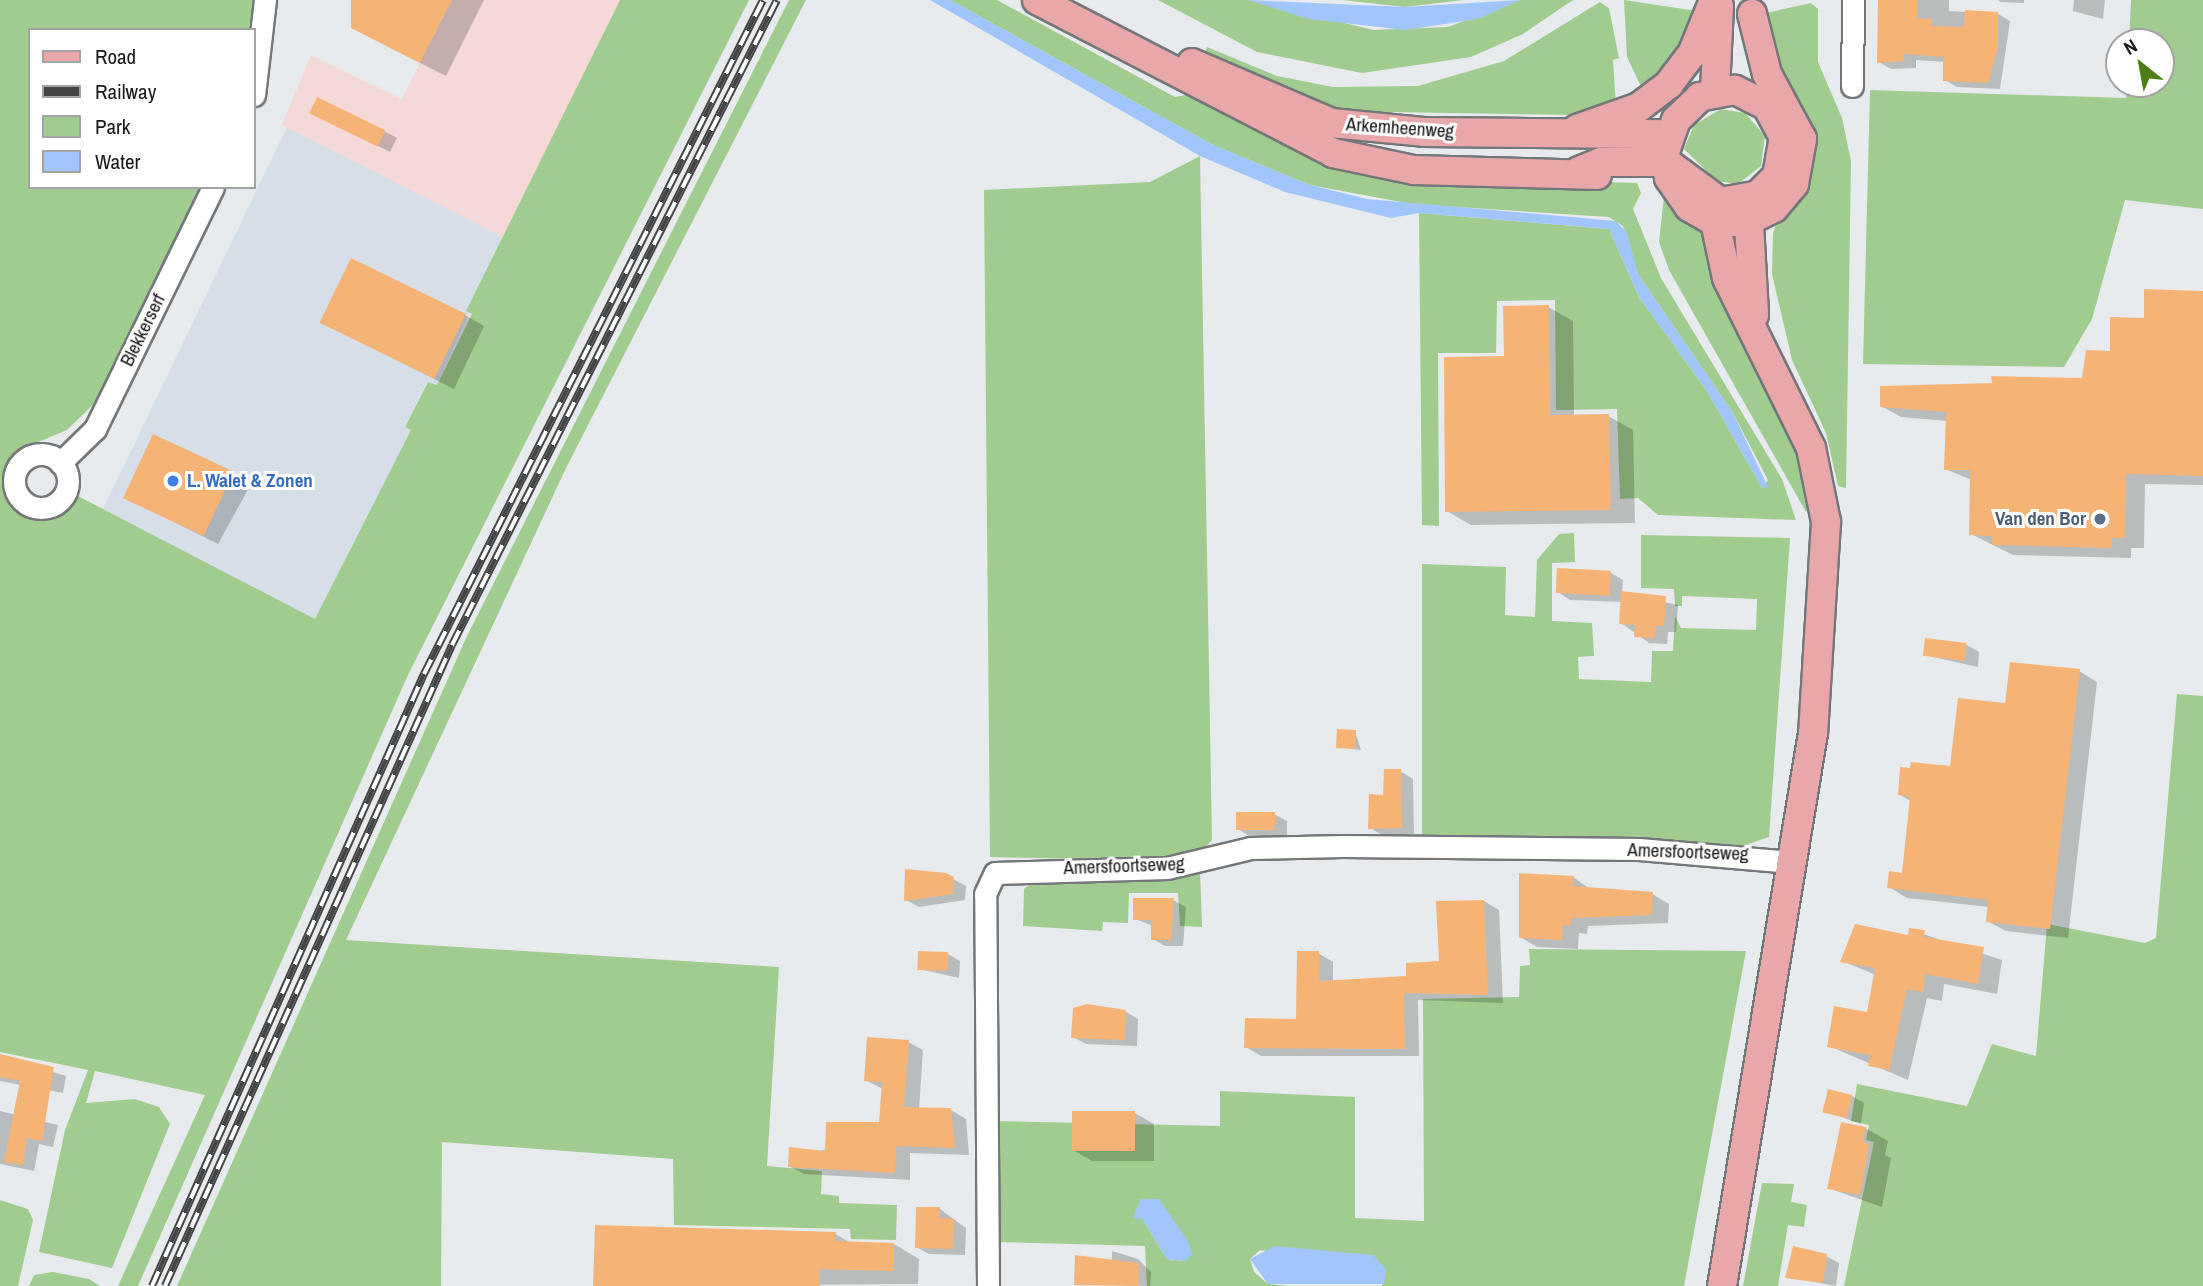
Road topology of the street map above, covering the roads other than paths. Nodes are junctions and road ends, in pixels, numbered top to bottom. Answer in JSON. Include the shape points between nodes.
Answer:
{"nodes":[{"id":1,"x":265,"y":0,"type":"edge"},
{"id":2,"x":1037,"y":0,"type":"edge"},
{"id":3,"x":1075,"y":0,"type":"edge"},
{"id":4,"x":1716,"y":0,"type":"edge"},
{"id":5,"x":1853,"y":0,"type":"edge"},
{"id":6,"x":1752,"y":7,"type":"edge"},
{"id":7,"x":256,"y":78,"type":"edge"},
{"id":8,"x":1852,"y":86,"type":"dead end"},
{"id":9,"x":1761,"y":90,"type":"junction"},
{"id":10,"x":1715,"y":91,"type":"junction"},
{"id":11,"x":1571,"y":132,"type":"junction"},
{"id":12,"x":1668,"y":158,"type":"junction"},
{"id":13,"x":213,"y":189,"type":"edge"},
{"id":14,"x":1752,"y":213,"type":"junction"},
{"id":15,"x":1715,"y":222,"type":"junction"},
{"id":16,"x":1755,"y":325,"type":"junction"},
{"id":17,"x":60,"y":463,"type":"dead end"},
{"id":18,"x":1791,"y":862,"type":"junction"},
{"id":19,"x":988,"y":1286,"type":"edge"},
{"id":20,"x":1722,"y":1286,"type":"edge"}],
"edges":[{"from":1,"to":7,"type":"street"},
{"from":2,"to":12,"type":"main road","name":"Arkemheenweg","via":[[1333,153],[1414,170],[1579,171],[1601,162]]},
{"from":3,"to":11,"type":"main road","name":"Arkemheenweg","via":[[1199,66],[1331,124],[1424,132]]},
{"from":4,"to":10,"type":"main road"},
{"from":4,"to":11,"type":"main road","via":[[1692,54],[1669,84],[1639,107]]},
{"from":5,"to":8,"type":"street"},
{"from":6,"to":9,"type":"main road"},
{"from":9,"to":10,"type":"main road"},
{"from":9,"to":14,"type":"main road","via":[[1798,124],[1803,155],[1786,197]]},
{"from":10,"to":12,"type":"main road","via":[[1687,107]]},
{"from":11,"to":12,"type":"main road","name":"Arkemheenweg"},
{"from":12,"to":14,"type":"main road","via":[[1710,198]]},
{"from":12,"to":15,"type":"main road","via":[[1689,207]]},
{"from":13,"to":17,"type":"street","name":"Blekkerserf","via":[[95,429]]},
{"from":14,"to":15,"type":"main road"},
{"from":14,"to":16,"type":"main road","via":[[1766,274]]},
{"from":15,"to":16,"type":"main road","via":[[1727,278]]},
{"from":16,"to":18,"type":"main road","via":[[1817,466],[1826,522],[1813,733]]},
{"from":18,"to":19,"type":"street","name":"Amersfoortseweg","via":[[1639,849],[1343,846],[1235,850],[1167,868],[995,873],[985,894]]},
{"from":18,"to":20,"type":"main road"}]}
